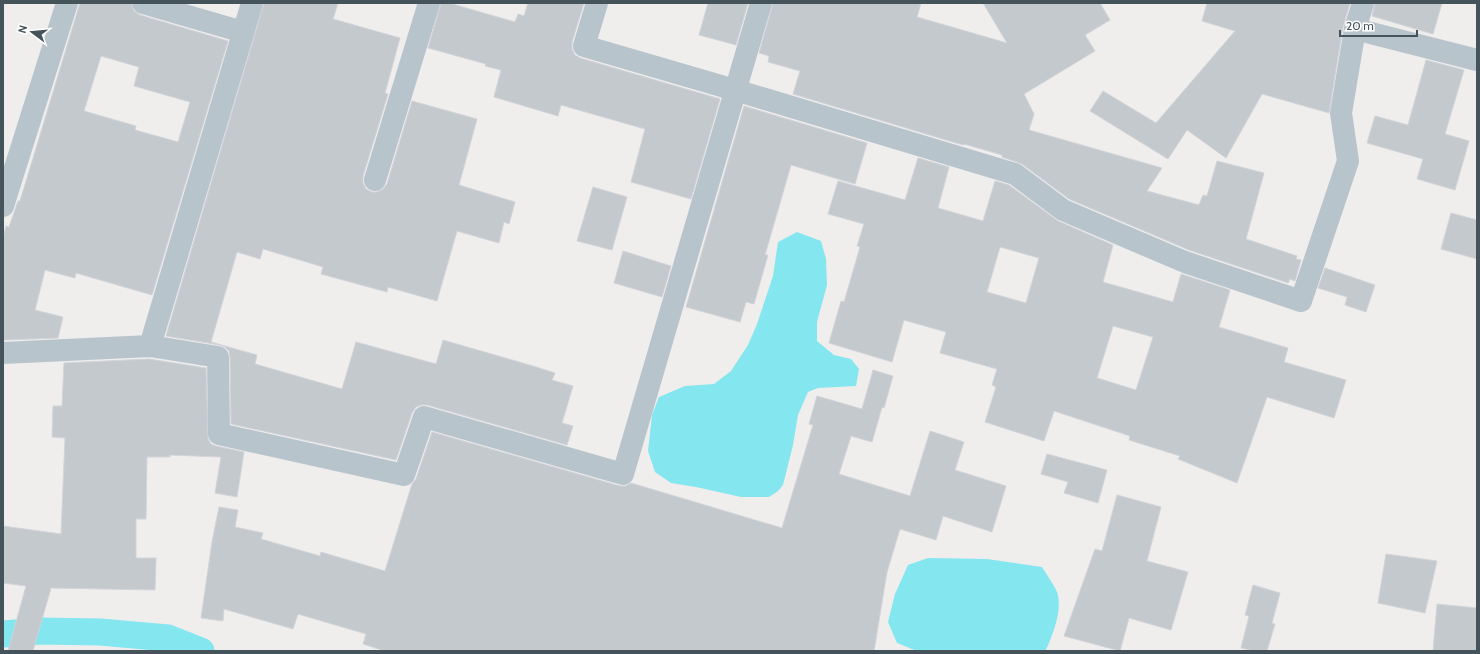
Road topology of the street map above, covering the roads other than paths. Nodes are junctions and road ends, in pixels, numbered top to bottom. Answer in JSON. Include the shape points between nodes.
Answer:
{"nodes":[{"id":1,"x":67,"y":3,"type":"edge"},
{"id":2,"x":252,"y":3,"type":"edge"},
{"id":3,"x":429,"y":3,"type":"edge"},
{"id":4,"x":596,"y":3,"type":"edge"},
{"id":5,"x":761,"y":3,"type":"edge"},
{"id":6,"x":1363,"y":3,"type":"edge"},
{"id":7,"x":148,"y":4,"type":"edge"},
{"id":8,"x":1355,"y":29,"type":"junction"},
{"id":9,"x":243,"y":32,"type":"junction"},
{"id":10,"x":1477,"y":60,"type":"edge"},
{"id":11,"x":735,"y":90,"type":"junction"},
{"id":12,"x":375,"y":180,"type":"dead end"},
{"id":13,"x":3,"y":206,"type":"edge"},
{"id":14,"x":150,"y":346,"type":"junction"},
{"id":15,"x":3,"y":353,"type":"edge"}],
"edges":[{"from":1,"to":13,"type":"street"},
{"from":2,"to":9,"type":"street"},
{"from":3,"to":12,"type":"street"},
{"from":4,"to":11,"type":"street","via":[[584,46]]},
{"from":5,"to":11,"type":"street"},
{"from":6,"to":8,"type":"street"},
{"from":7,"to":9,"type":"street"},
{"from":8,"to":10,"type":"street"},
{"from":8,"to":11,"type":"street","via":[[1341,113],[1348,161],[1301,301],[1185,262],[1063,210],[1015,174]]},
{"from":9,"to":14,"type":"street"},
{"from":11,"to":14,"type":"street","via":[[623,474],[424,417],[404,475],[219,434],[218,357]]},
{"from":14,"to":15,"type":"street"}]}
